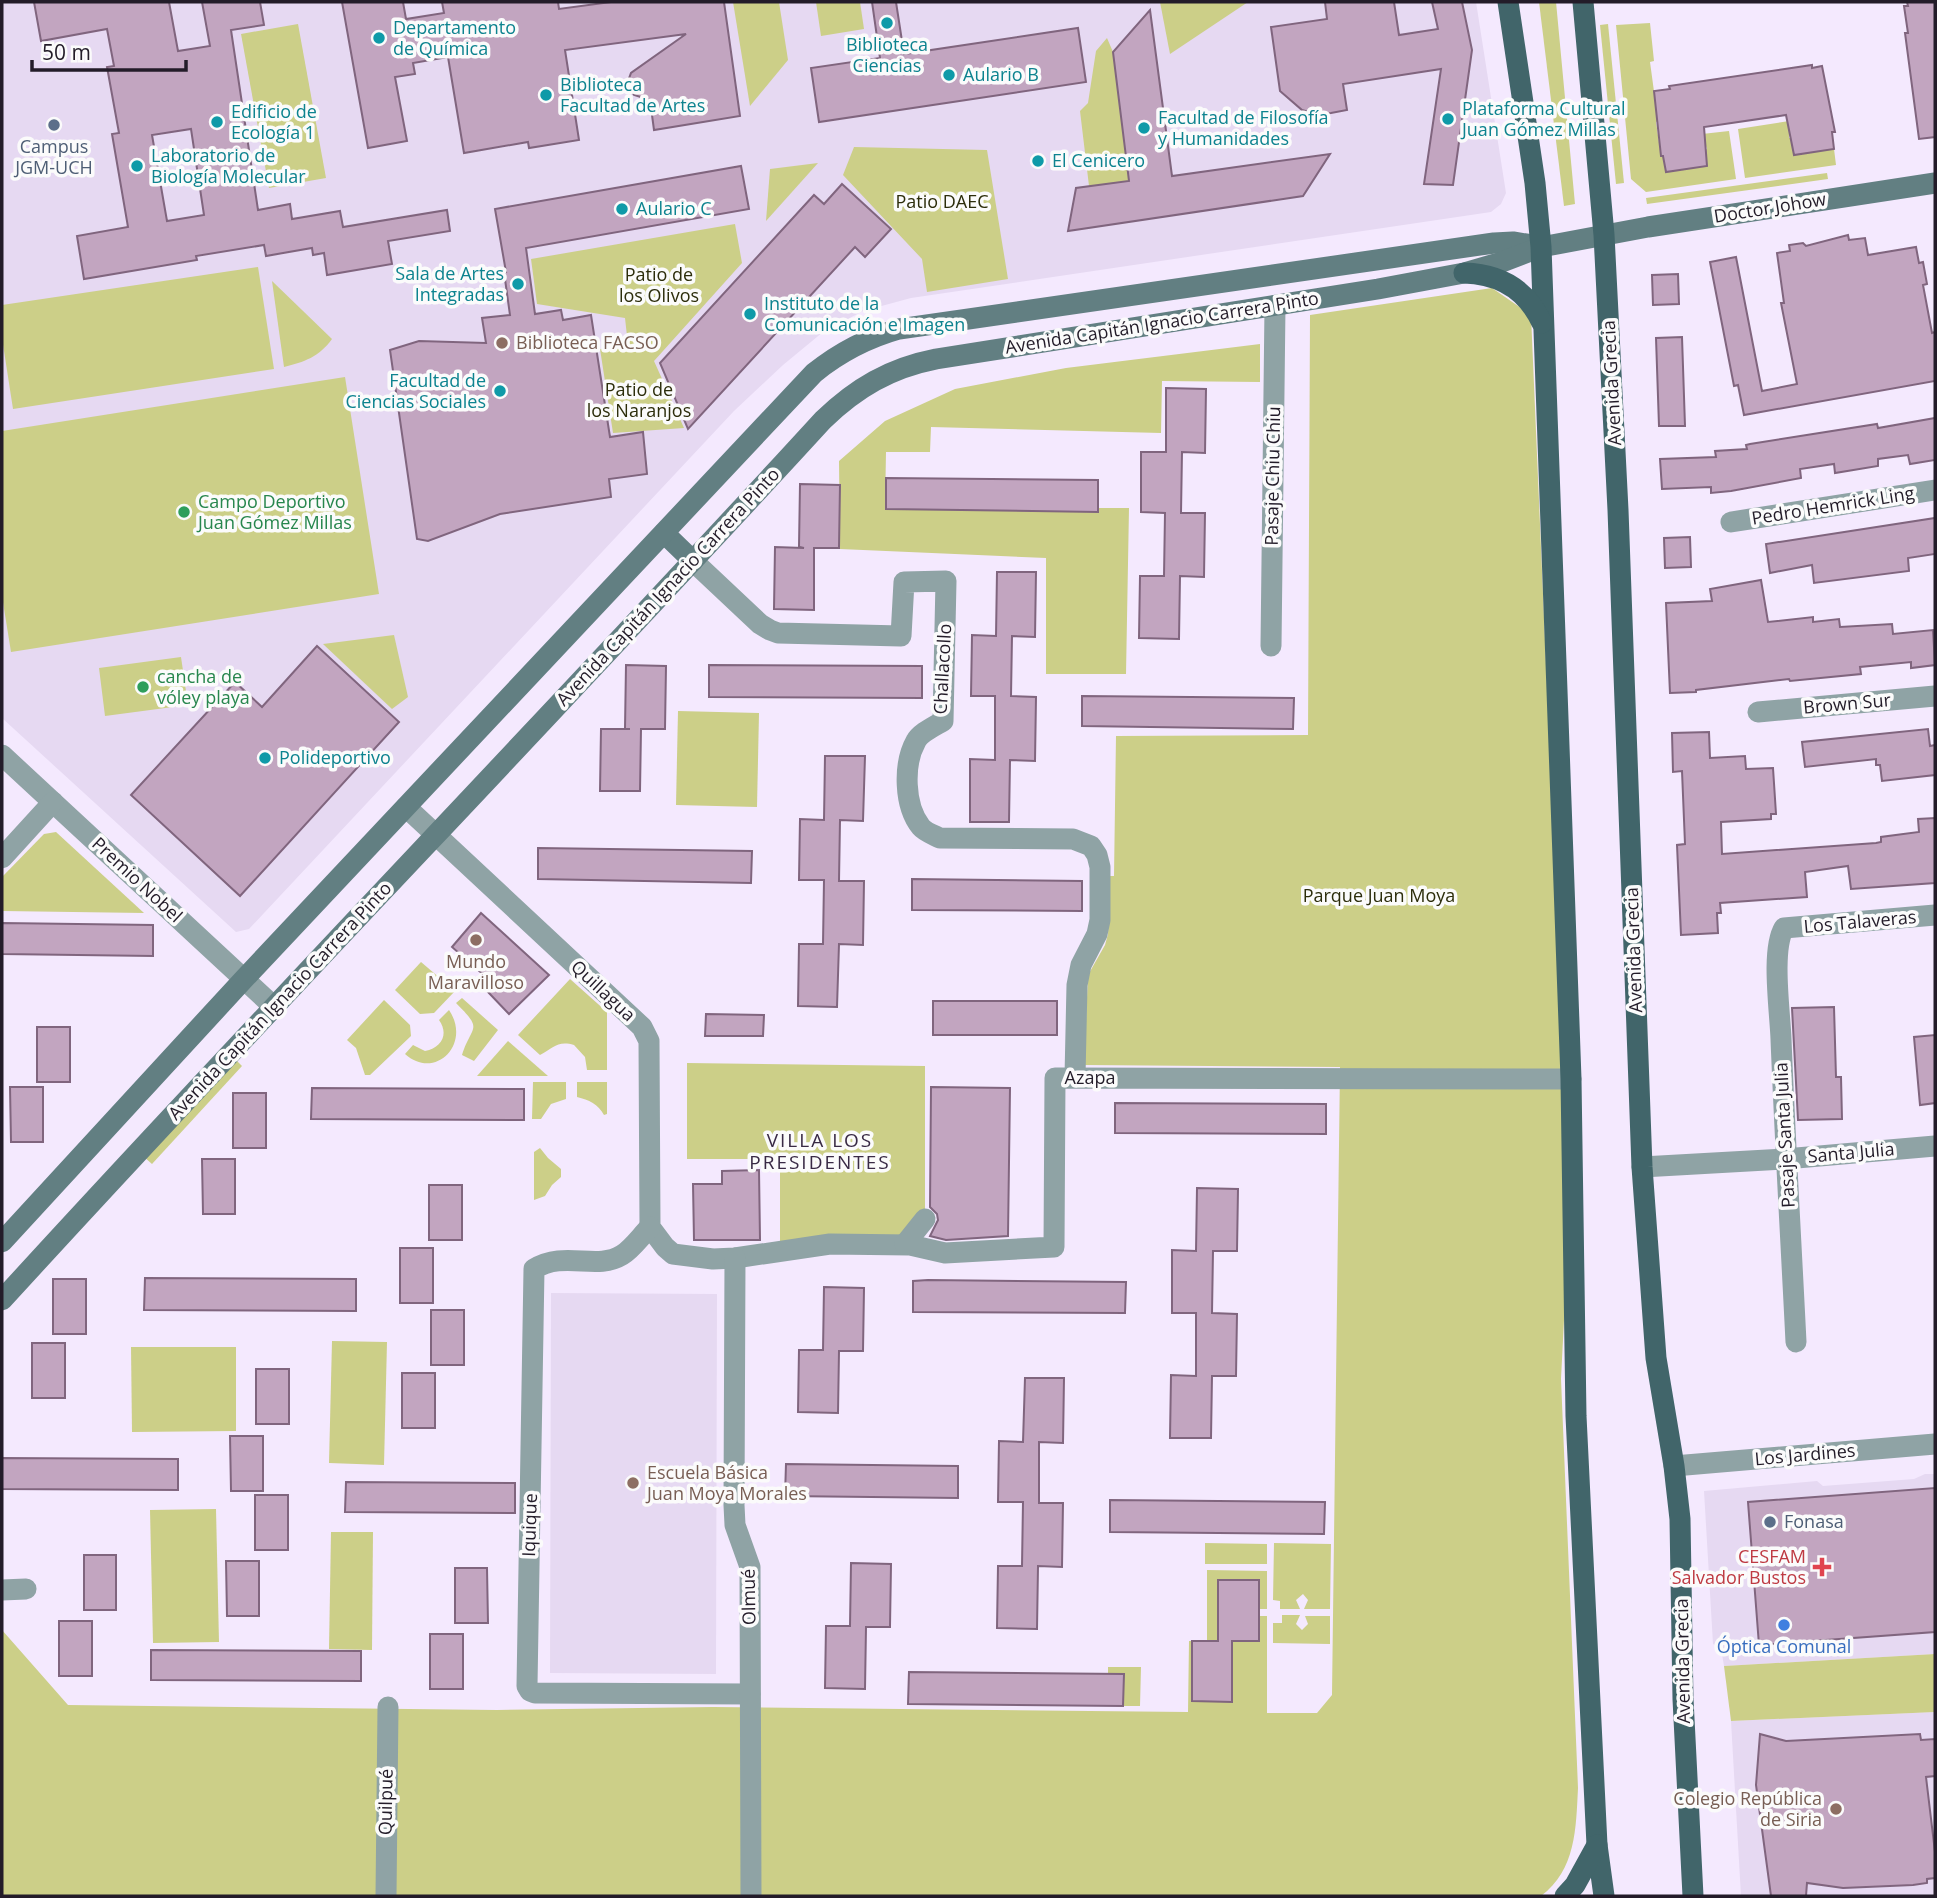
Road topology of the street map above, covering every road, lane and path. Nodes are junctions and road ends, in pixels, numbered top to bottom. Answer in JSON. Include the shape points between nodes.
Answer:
{"nodes":[{"id":1,"x":1508,"y":2,"type":"edge"},
{"id":2,"x":1583,"y":2,"type":"edge"},
{"id":3,"x":1935,"y":183,"type":"edge"},
{"id":4,"x":1604,"y":235,"type":"junction"},
{"id":5,"x":1541,"y":247,"type":"junction"},
{"id":6,"x":1464,"y":272,"type":"junction"},
{"id":7,"x":1274,"y":274,"type":"junction"},
{"id":8,"x":1275,"y":306,"type":"junction"},
{"id":9,"x":1545,"y":328,"type":"junction"},
{"id":10,"x":1935,"y":490,"type":"edge"},
{"id":11,"x":1731,"y":522,"type":"dead end"},
{"id":12,"x":664,"y":533,"type":"junction"},
{"id":13,"x":693,"y":561,"type":"junction"},
{"id":14,"x":1271,"y":646,"type":"dead end"},
{"id":15,"x":1935,"y":696,"type":"edge"},
{"id":16,"x":1758,"y":712,"type":"dead end"},
{"id":17,"x":2,"y":755,"type":"edge"},
{"id":18,"x":53,"y":802,"type":"junction"},
{"id":19,"x":406,"y":807,"type":"junction"},
{"id":20,"x":436,"y":835,"type":"junction"},
{"id":21,"x":2,"y":858,"type":"edge"},
{"id":22,"x":1935,"y":915,"type":"edge"},
{"id":23,"x":1784,"y":928,"type":"joint"},
{"id":24,"x":244,"y":979,"type":"junction"},
{"id":25,"x":273,"y":1006,"type":"junction"},
{"id":26,"x":1076,"y":1077,"type":"junction"},
{"id":27,"x":1571,"y":1079,"type":"junction"},
{"id":28,"x":96,"y":1140,"type":"junction"},
{"id":29,"x":1935,"y":1146,"type":"edge"},
{"id":30,"x":1785,"y":1159,"type":"junction"},
{"id":31,"x":124,"y":1167,"type":"junction"},
{"id":32,"x":1642,"y":1167,"type":"junction"},
{"id":33,"x":925,"y":1219,"type":"dead end"},
{"id":34,"x":650,"y":1227,"type":"junction"},
{"id":35,"x":2,"y":1242,"type":"edge"},
{"id":36,"x":905,"y":1244,"type":"junction"},
{"id":37,"x":735,"y":1258,"type":"junction"},
{"id":38,"x":2,"y":1300,"type":"edge"},
{"id":39,"x":1796,"y":1342,"type":"dead end"},
{"id":40,"x":1935,"y":1444,"type":"edge"},
{"id":41,"x":1674,"y":1466,"type":"junction"},
{"id":42,"x":26,"y":1589,"type":"dead end"},
{"id":43,"x":2,"y":1590,"type":"edge"},
{"id":44,"x":750,"y":1694,"type":"junction"},
{"id":45,"x":388,"y":1707,"type":"dead end"},
{"id":46,"x":1597,"y":1845,"type":"junction"},
{"id":47,"x":386,"y":1896,"type":"edge"},
{"id":48,"x":751,"y":1896,"type":"edge"},
{"id":49,"x":1565,"y":1896,"type":"edge"},
{"id":50,"x":1604,"y":1896,"type":"edge"},
{"id":51,"x":1693,"y":1896,"type":"edge"}],
"edges":[{"from":1,"to":5,"type":"main road"},
{"from":2,"to":4,"type":"main road","name":"Avenida Grecia"},
{"from":3,"to":4,"type":"street","name":"Doctor Johow"},
{"from":4,"to":5,"type":"street","name":"Avenida Capitán Ignacio Carrera Pinto"},
{"from":4,"to":32,"type":"main road","name":"Avenida Grecia"},
{"from":5,"to":6,"type":"street","name":"Avenida Capitán Ignacio Carrera Pinto"},
{"from":5,"to":7,"type":"street","name":"Avenida Capitán Ignacio Carrera Pinto","via":[[1494,243]]},
{"from":5,"to":9,"type":"main road"},
{"from":6,"to":8,"type":"street","name":"Avenida Capitán Ignacio Carrera Pinto"},
{"from":6,"to":9,"type":"main road","via":[[1499,278],[1514,287],[1530,301]]},
{"from":7,"to":8,"type":"street"},
{"from":7,"to":12,"type":"street","name":"Avenida Capitán Ignacio Carrera Pinto","via":[[899,329],[858,343],[814,373]]},
{"from":8,"to":13,"type":"street","name":"Avenida Capitán Ignacio Carrera Pinto","via":[[936,359],[886,374],[845,399],[823,420]]},
{"from":8,"to":14,"type":"street","name":"Pasaje Chiu Chiu"},
{"from":9,"to":27,"type":"main road"},
{"from":10,"to":11,"type":"street","name":"Pedro Hemrick Ling"},
{"from":12,"to":13,"type":"street"},
{"from":12,"to":19,"type":"street","name":"Avenida Capitán Ignacio Carrera Pinto"},
{"from":13,"to":20,"type":"street","name":"Avenida Capitán Ignacio Carrera Pinto"},
{"from":13,"to":26,"type":"street","name":"Challacollo","via":[[760,624],[778,633],[901,636],[904,582],[946,581],[943,721],[917,739],[908,766],[913,814],[922,829],[940,838],[1073,838],[1091,846],[1097,855],[1100,920],[1079,970]]},
{"from":15,"to":16,"type":"street","name":"Brown Sur"},
{"from":17,"to":18,"type":"street","name":"Premio Nobel"},
{"from":18,"to":21,"type":"street"},
{"from":18,"to":24,"type":"street","name":"Premio Nobel"},
{"from":19,"to":20,"type":"street","name":"Quillagua"},
{"from":19,"to":24,"type":"street","name":"Avenida Capitán Ignacio Carrera Pinto"},
{"from":20,"to":25,"type":"street","name":"Avenida Capitán Ignacio Carrera Pinto"},
{"from":20,"to":34,"type":"street","name":"Quillagua","via":[[642,1027],[649,1041]]},
{"from":22,"to":23,"type":"street","name":"Los Talaveras"},
{"from":23,"to":30,"type":"street","name":"Pasaje Santa Julia","via":[[1777,951]]},
{"from":24,"to":25,"type":"street","name":"Premio Nobel"},
{"from":24,"to":28,"type":"street","name":"Avenida Capitán Ignacio Carrera Pinto"},
{"from":25,"to":31,"type":"street","name":"Avenida Capitán Ignacio Carrera Pinto"},
{"from":26,"to":27,"type":"street","name":"Azapa"},
{"from":26,"to":36,"type":"street","name":"Azapa","via":[[1055,1078],[1054,1247],[945,1253]]},
{"from":27,"to":46,"type":"main road","via":[[1576,1416]]},
{"from":28,"to":31,"type":"street"},
{"from":28,"to":35,"type":"street","name":"Avenida Capitán Ignacio Carrera Pinto"},
{"from":29,"to":30,"type":"street","name":"Santa Julia"},
{"from":30,"to":32,"type":"street","name":"Santa Julia"},
{"from":30,"to":39,"type":"street","name":"Pasaje Santa Julia"},
{"from":31,"to":38,"type":"street","name":"Avenida Capitán Ignacio Carrera Pinto"},
{"from":32,"to":41,"type":"main road","name":"Avenida Grecia","via":[[1656,1359]]},
{"from":33,"to":36,"type":"street"},
{"from":34,"to":37,"type":"street","via":[[673,1254]]},
{"from":34,"to":44,"type":"street","name":"Iquique","via":[[623,1255],[612,1259],[552,1260],[534,1269],[527,1686],[535,1693]]},
{"from":36,"to":37,"type":"street","name":"Azapa","via":[[830,1244]]},
{"from":37,"to":44,"type":"street","name":"Olmué","via":[[734,1506],[735,1525],[750,1567]]},
{"from":40,"to":41,"type":"street","name":"Los Jardines"},
{"from":41,"to":51,"type":"main road","name":"Avenida Grecia"},
{"from":42,"to":43,"type":"street"},
{"from":44,"to":48,"type":"street","name":"Olmué"},
{"from":45,"to":47,"type":"street","name":"Quilpué"},
{"from":46,"to":49,"type":"main road"},
{"from":46,"to":50,"type":"main road"}]}
